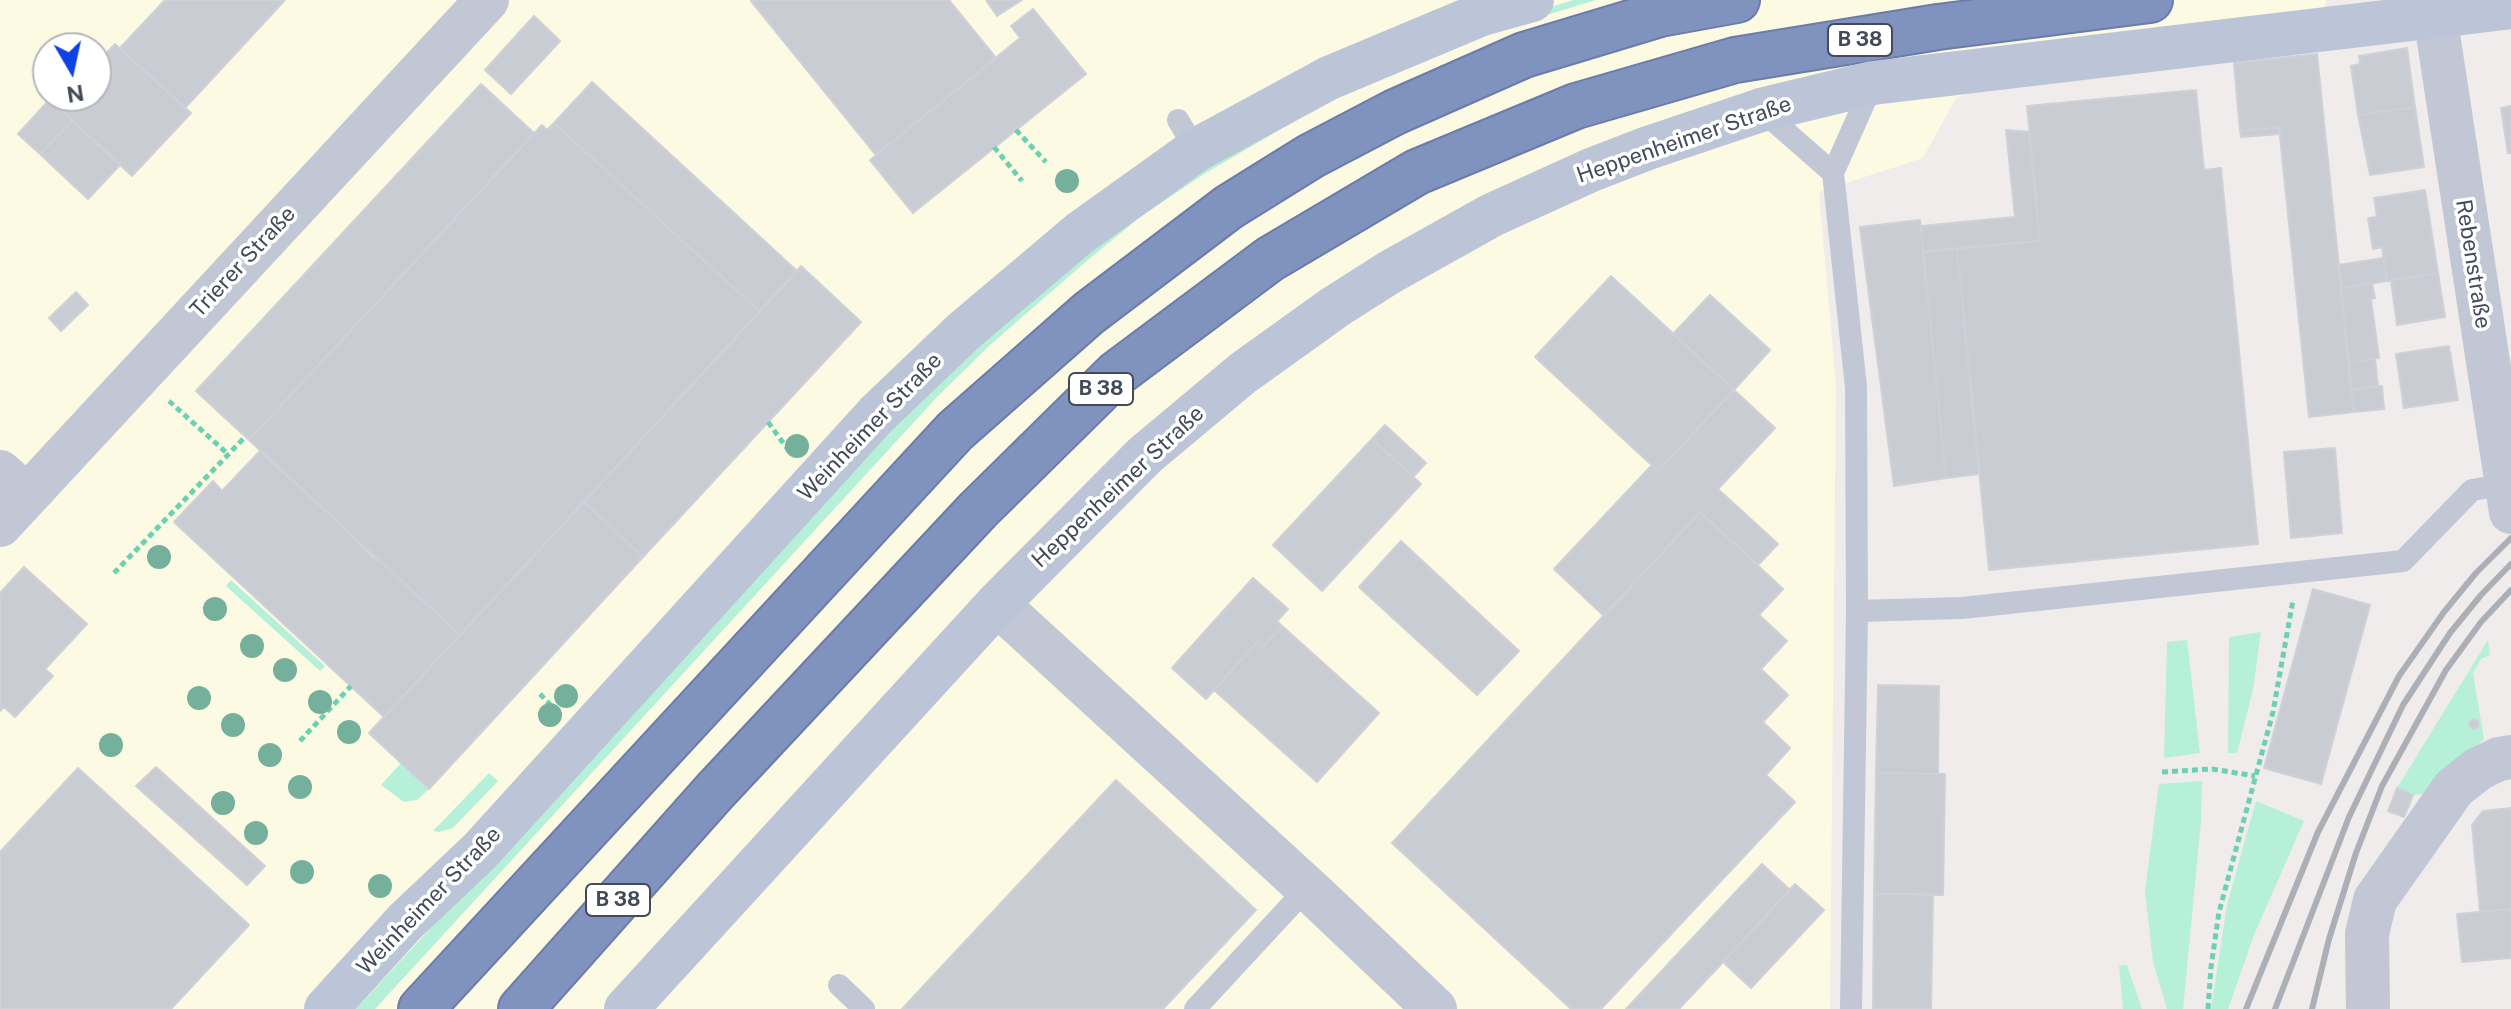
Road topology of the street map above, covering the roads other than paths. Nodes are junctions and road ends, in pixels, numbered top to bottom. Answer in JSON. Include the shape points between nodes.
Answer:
{"nodes":[{"id":1,"x":487,"y":0,"type":"edge"},
{"id":2,"x":1532,"y":0,"type":"edge"},
{"id":3,"x":1737,"y":0,"type":"edge"},
{"id":4,"x":2150,"y":0,"type":"edge"},
{"id":5,"x":2503,"y":8,"type":"edge"},
{"id":6,"x":2435,"y":15,"type":"junction"},
{"id":7,"x":1873,"y":83,"type":"junction"},
{"id":8,"x":1761,"y":110,"type":"junction"},
{"id":9,"x":1833,"y":173,"type":"junction"},
{"id":10,"x":9,"y":497,"type":"edge"},
{"id":11,"x":2509,"y":498,"type":"edge"},
{"id":12,"x":997,"y":604,"type":"junction"},
{"id":13,"x":1857,"y":611,"type":"junction"},
{"id":14,"x":2511,"y":757,"type":"edge"},
{"id":15,"x":1307,"y":888,"type":"junction"},
{"id":16,"x":839,"y":985,"type":"dead end"},
{"id":17,"x":326,"y":1009,"type":"edge"},
{"id":18,"x":421,"y":1009,"type":"edge"},
{"id":19,"x":521,"y":1009,"type":"edge"},
{"id":20,"x":626,"y":1009,"type":"edge"},
{"id":21,"x":864,"y":1009,"type":"edge"},
{"id":22,"x":1195,"y":1009,"type":"edge"},
{"id":23,"x":1435,"y":1009,"type":"edge"},
{"id":24,"x":1851,"y":1009,"type":"edge"},
{"id":25,"x":2368,"y":1009,"type":"edge"}],
"edges":[{"from":1,"to":10,"type":"street","name":"Trierer Straße"},
{"from":2,"to":17,"type":"street","name":"Weinheimer Straße","via":[[1482,14],[1187,135],[877,414],[480,851],[405,922]]},
{"from":3,"to":18,"type":"highway","number":"B 38","via":[[1660,14],[1524,55],[1395,112],[1229,207],[1089,313],[955,431]]},
{"from":4,"to":19,"type":"highway","number":"B 38","via":[[1735,60],[1576,106],[1417,172],[1270,259],[1116,374],[978,510],[715,791]]},
{"from":5,"to":6,"type":"street","name":"Heppenheimer Straße"},
{"from":6,"to":7,"type":"street","name":"Heppenheimer Straße"},
{"from":6,"to":11,"type":"street","name":"Rebenstraße"},
{"from":7,"to":8,"type":"street","name":"Heppenheimer Straße"},
{"from":7,"to":9,"type":"lane"},
{"from":8,"to":9,"type":"lane"},
{"from":8,"to":12,"type":"street","name":"Heppenheimer Straße","via":[[1591,170],[1492,215],[1390,272],[1243,373],[1145,455]]},
{"from":9,"to":13,"type":"lane","via":[[1856,387]]},
{"from":11,"to":13,"type":"lane","via":[[2472,490],[2403,561],[1962,608]]},
{"from":12,"to":15,"type":"street"},
{"from":12,"to":20,"type":"street","name":"Heppenheimer Straße"},
{"from":13,"to":24,"type":"lane"},
{"from":14,"to":25,"type":"street","via":[[2478,769],[2454,788],[2375,900],[2367,934]]},
{"from":15,"to":22,"type":"lane"},
{"from":15,"to":23,"type":"street"},
{"from":16,"to":21,"type":"lane"}]}
